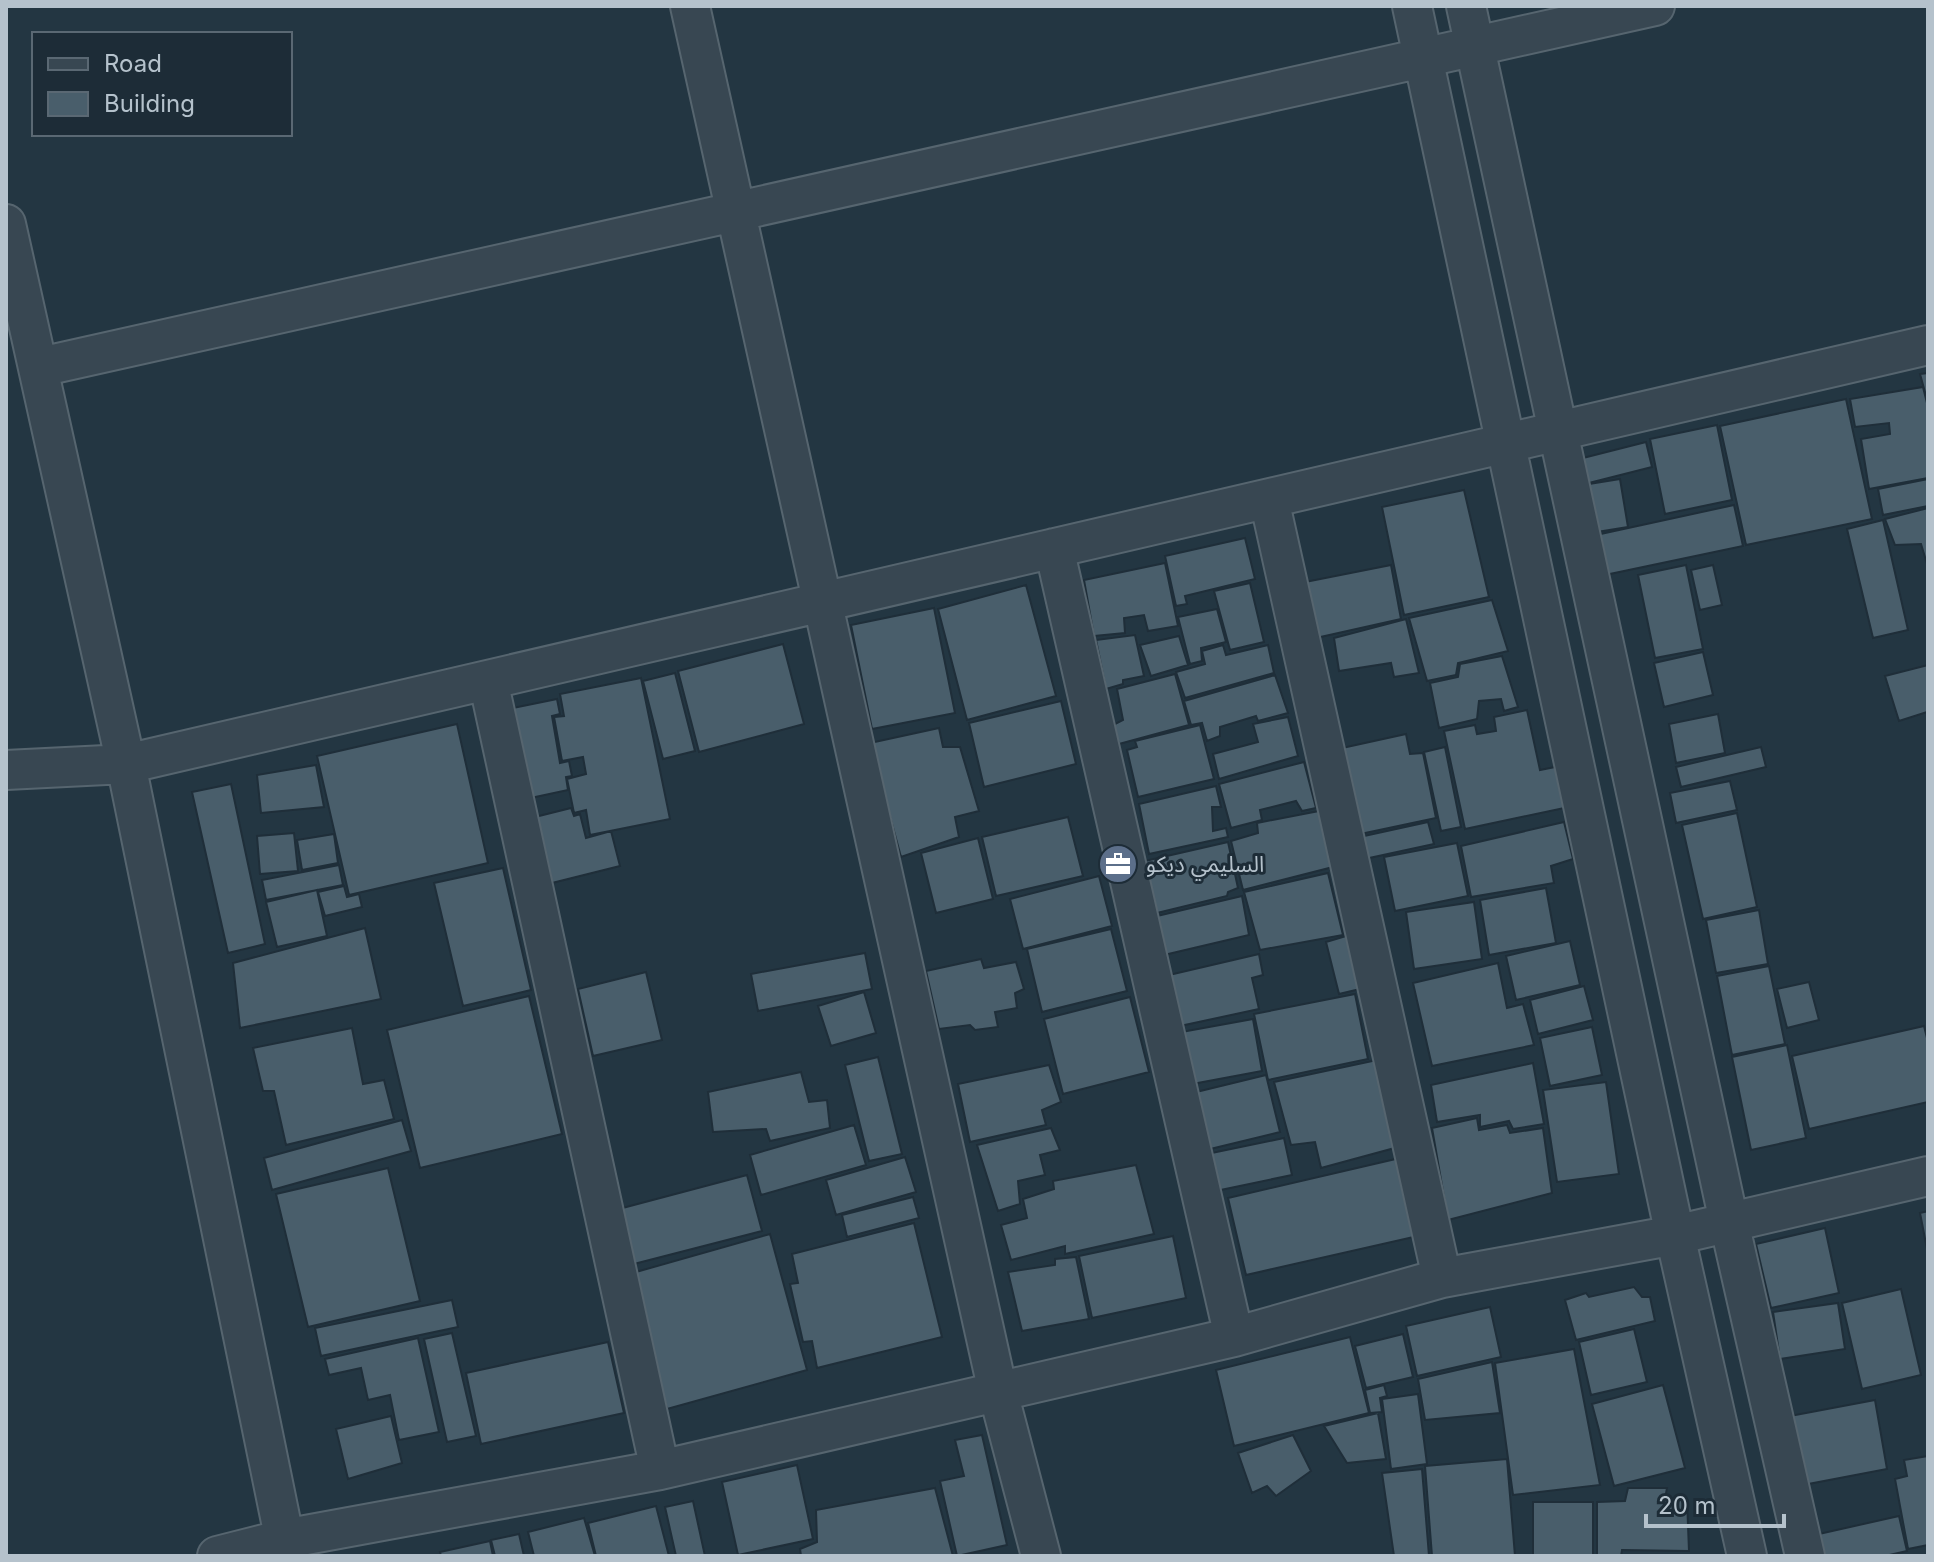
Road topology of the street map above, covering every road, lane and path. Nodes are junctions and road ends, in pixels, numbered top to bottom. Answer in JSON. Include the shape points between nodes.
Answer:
{"nodes":[{"id":1,"x":690,"y":6,"type":"edge"},
{"id":2,"x":1412,"y":6,"type":"edge"},
{"id":3,"x":1466,"y":6,"type":"edge"},
{"id":4,"x":1655,"y":6,"type":"edge"},
{"id":5,"x":1475,"y":46,"type":"junction"},
{"id":6,"x":1424,"y":58,"type":"junction"},
{"id":7,"x":737,"y":211,"type":"junction"},
{"id":8,"x":6,"y":224,"type":"edge"},
{"id":9,"x":1928,"y":345,"type":"edge"},
{"id":10,"x":40,"y":367,"type":"junction"},
{"id":11,"x":1557,"y":432,"type":"junction"},
{"id":12,"x":1505,"y":443,"type":"junction"},
{"id":13,"x":1269,"y":499,"type":"junction"},
{"id":14,"x":1054,"y":548,"type":"junction"},
{"id":15,"x":824,"y":601,"type":"junction"},
{"id":16,"x":488,"y":680,"type":"junction"},
{"id":17,"x":126,"y":764,"type":"junction"},
{"id":18,"x":6,"y":770,"type":"edge"},
{"id":19,"x":1928,"y":1176,"type":"edge"},
{"id":20,"x":1729,"y":1222,"type":"junction"},
{"id":21,"x":1675,"y":1235,"type":"junction"},
{"id":22,"x":1442,"y":1278,"type":"junction"},
{"id":23,"x":1234,"y":1337,"type":"junction"},
{"id":24,"x":998,"y":1392,"type":"junction"},
{"id":25,"x":660,"y":1470,"type":"junction"},
{"id":26,"x":286,"y":1547,"type":"edge"},
{"id":27,"x":217,"y":1556,"type":"edge"},
{"id":28,"x":1041,"y":1556,"type":"edge"},
{"id":29,"x":1747,"y":1556,"type":"edge"},
{"id":30,"x":1805,"y":1556,"type":"edge"}],
"edges":[{"from":1,"to":7,"type":"street"},
{"from":2,"to":6,"type":"street"},
{"from":3,"to":5,"type":"street"},
{"from":4,"to":5,"type":"street"},
{"from":5,"to":6,"type":"street"},
{"from":5,"to":11,"type":"street"},
{"from":6,"to":7,"type":"street"},
{"from":6,"to":12,"type":"street"},
{"from":7,"to":10,"type":"street"},
{"from":7,"to":15,"type":"street"},
{"from":8,"to":10,"type":"street"},
{"from":9,"to":11,"type":"street"},
{"from":10,"to":17,"type":"street"},
{"from":11,"to":12,"type":"street"},
{"from":11,"to":20,"type":"street"},
{"from":12,"to":13,"type":"street"},
{"from":12,"to":21,"type":"street"},
{"from":13,"to":14,"type":"street"},
{"from":13,"to":22,"type":"street"},
{"from":14,"to":15,"type":"street"},
{"from":14,"to":23,"type":"street"},
{"from":15,"to":16,"type":"street"},
{"from":15,"to":24,"type":"street"},
{"from":16,"to":17,"type":"street"},
{"from":16,"to":25,"type":"street"},
{"from":17,"to":18,"type":"street"},
{"from":17,"to":26,"type":"street"},
{"from":19,"to":20,"type":"street"},
{"from":20,"to":21,"type":"street"},
{"from":20,"to":30,"type":"street"},
{"from":21,"to":22,"type":"street"},
{"from":21,"to":29,"type":"street"},
{"from":22,"to":23,"type":"street"},
{"from":23,"to":24,"type":"street"},
{"from":24,"to":25,"type":"street"},
{"from":24,"to":28,"type":"street"},
{"from":25,"to":26,"type":"street"},
{"from":26,"to":27,"type":"street"}]}
